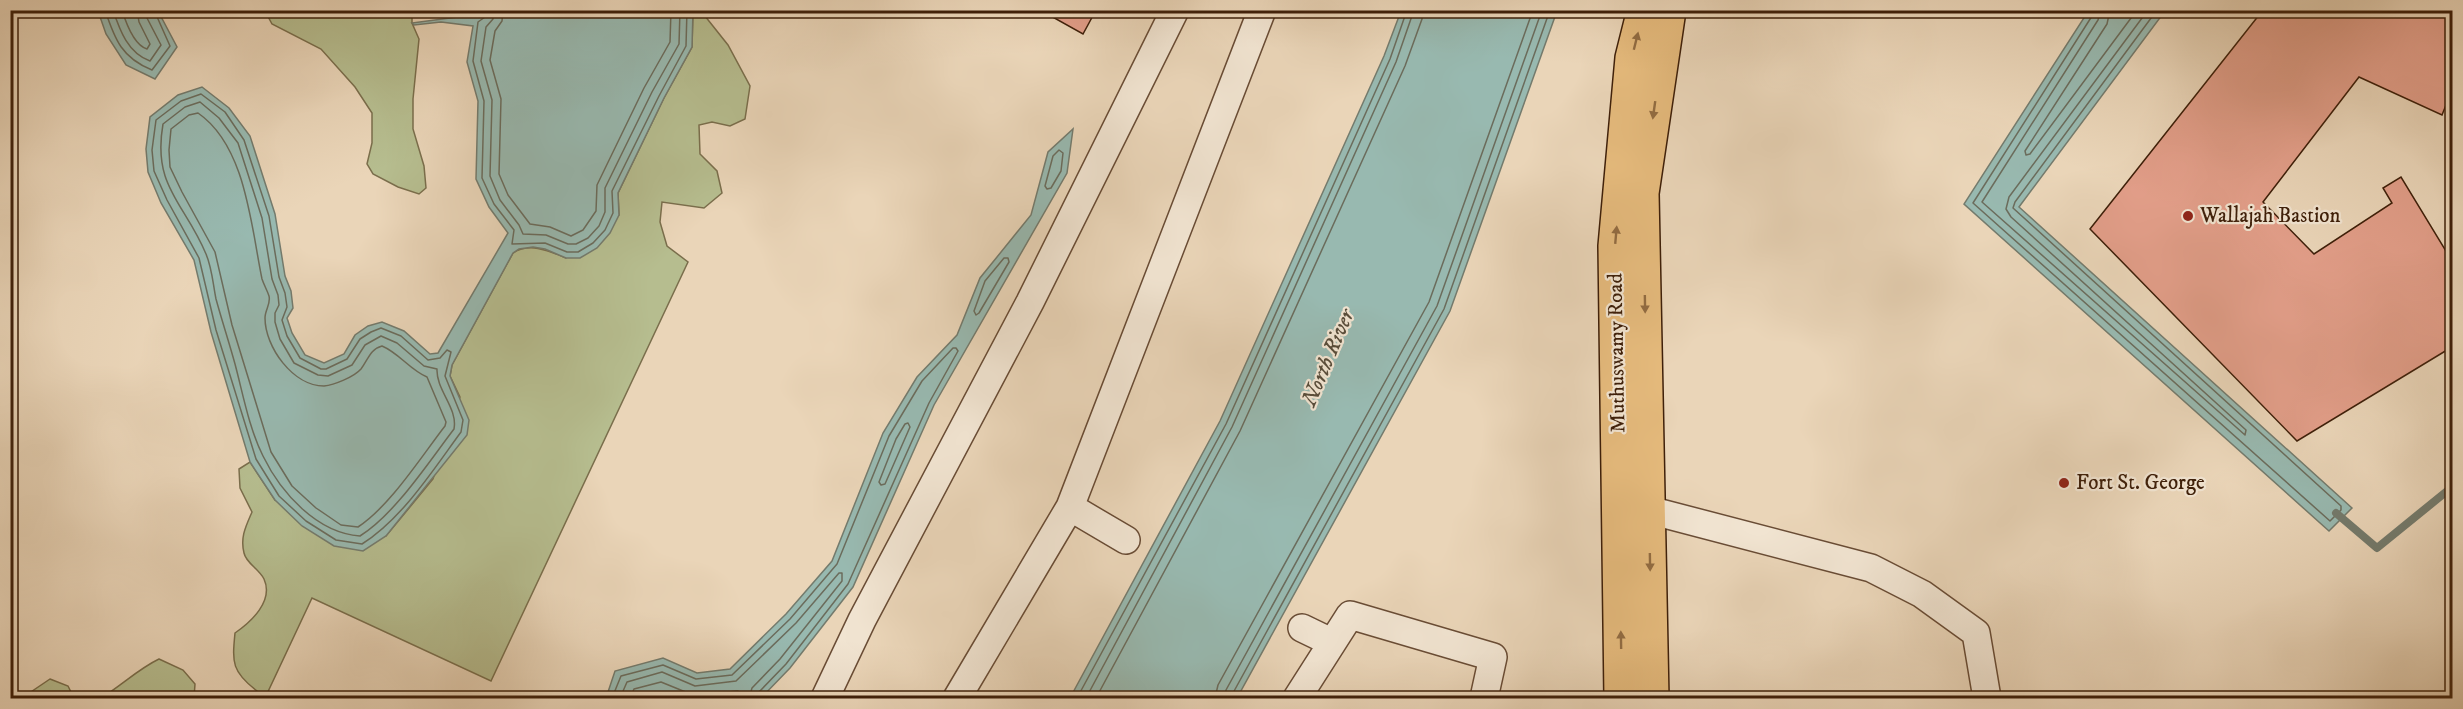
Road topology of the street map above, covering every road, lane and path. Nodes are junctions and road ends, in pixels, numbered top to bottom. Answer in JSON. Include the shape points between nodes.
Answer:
{"nodes":[{"id":1,"x":1175,"y":10,"type":"edge"},
{"id":2,"x":1262,"y":10,"type":"edge"},
{"id":3,"x":1644,"y":10,"type":"edge"},
{"id":4,"x":1669,"y":10,"type":"edge"},
{"id":5,"x":1071,"y":507,"type":"junction"},
{"id":6,"x":1649,"y":510,"type":"junction"},
{"id":7,"x":1126,"y":540,"type":"dead end"},
{"id":8,"x":1302,"y":628,"type":"dead end"},
{"id":9,"x":1331,"y":642,"type":"junction"},
{"id":10,"x":825,"y":699,"type":"edge"},
{"id":11,"x":957,"y":699,"type":"edge"},
{"id":12,"x":1297,"y":699,"type":"edge"},
{"id":13,"x":1484,"y":699,"type":"edge"},
{"id":14,"x":1622,"y":699,"type":"edge"},
{"id":15,"x":1652,"y":699,"type":"edge"},
{"id":16,"x":1987,"y":699,"type":"edge"}],
"edges":[{"from":1,"to":10,"type":"street"},
{"from":2,"to":5,"type":"street"},
{"from":14,"to":3,"type":"main road","name":"Muthuswamy Road","one_way":true,"via":[[1615,246],[1632,58]]},
{"from":4,"to":6,"type":"main road","name":"Muthuswamy Road","one_way":true,"via":[[1642,193]]},
{"from":5,"to":7,"type":"street"},
{"from":5,"to":11,"type":"street"},
{"from":6,"to":15,"type":"main road","name":"Muthuswamy Road","one_way":true},
{"from":6,"to":16,"type":"street","via":[[1871,568],[1922,594],[1976,633]]},
{"from":8,"to":9,"type":"street"},
{"from":9,"to":12,"type":"street"},
{"from":9,"to":13,"type":"street","via":[[1350,615],[1493,657]]}]}
